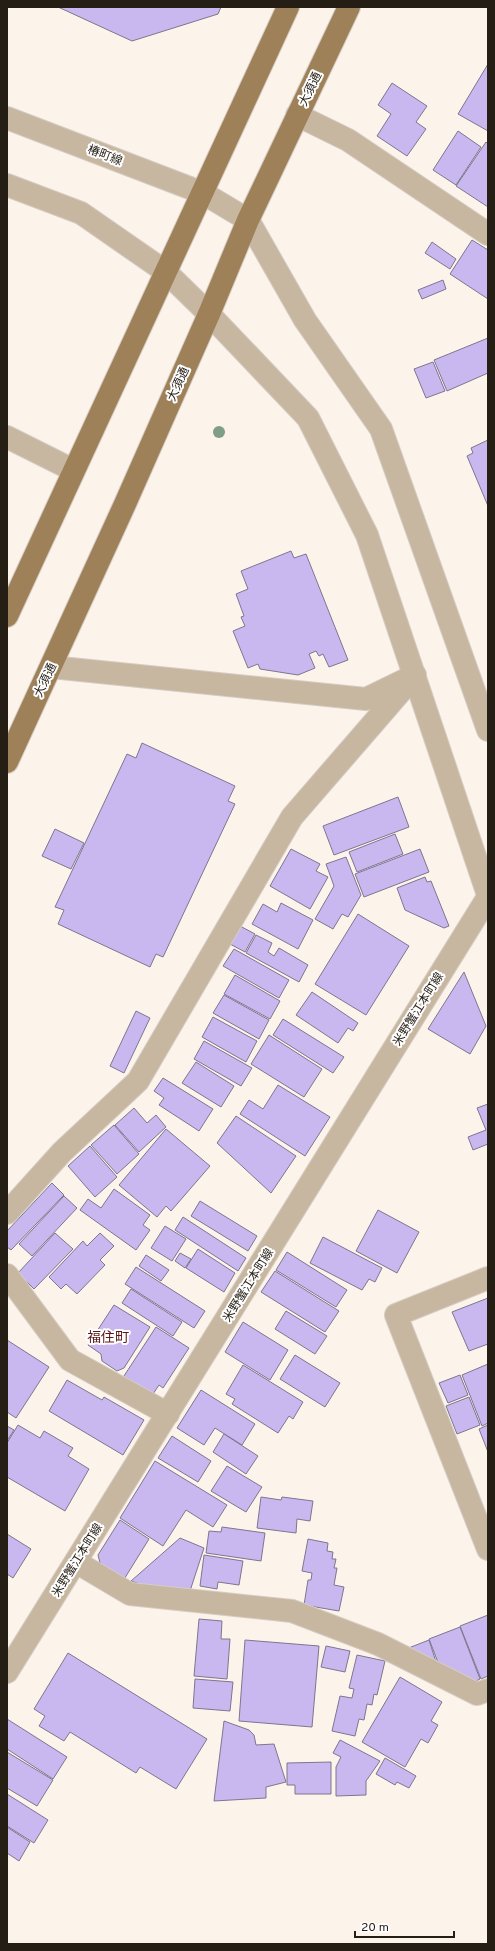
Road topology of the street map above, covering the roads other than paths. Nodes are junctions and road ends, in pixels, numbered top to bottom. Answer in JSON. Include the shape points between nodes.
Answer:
{"nodes":[{"id":1,"x":288,"y":7,"type":"edge"},
{"id":2,"x":349,"y":7,"type":"edge"},
{"id":3,"x":297,"y":115,"type":"junction"},
{"id":4,"x":7,"y":118,"type":"edge"},
{"id":5,"x":7,"y":185,"type":"edge"},
{"id":6,"x":203,"y":193,"type":"junction"},
{"id":7,"x":248,"y":220,"type":"junction"},
{"id":8,"x":488,"y":234,"type":"edge"},
{"id":9,"x":166,"y":272,"type":"junction"},
{"id":10,"x":209,"y":314,"type":"junction"},
{"id":11,"x":7,"y":437,"type":"edge"},
{"id":12,"x":73,"y":470,"type":"junction"},
{"id":13,"x":7,"y":616,"type":"edge"},
{"id":14,"x":51,"y":667,"type":"junction"},
{"id":15,"x":415,"y":675,"type":"junction"},
{"id":16,"x":488,"y":730,"type":"edge"},
{"id":17,"x":7,"y":762,"type":"edge"},
{"id":18,"x":488,"y":896,"type":"edge"},
{"id":19,"x":7,"y":1213,"type":"edge"},
{"id":20,"x":7,"y":1275,"type":"edge"},
{"id":21,"x":488,"y":1278,"type":"edge"},
{"id":22,"x":168,"y":1414,"type":"junction"},
{"id":23,"x":488,"y":1549,"type":"edge"},
{"id":24,"x":76,"y":1562,"type":"junction"},
{"id":25,"x":7,"y":1672,"type":"edge"},
{"id":26,"x":488,"y":1690,"type":"edge"}],
"edges":[{"from":1,"to":6,"type":"main road"},
{"from":2,"to":3,"type":"main road","name":"大須通"},
{"from":3,"to":7,"type":"main road","name":"大須通"},
{"from":3,"to":8,"type":"street","via":[[348,140]]},
{"from":4,"to":6,"type":"street","name":"椿町線"},
{"from":5,"to":9,"type":"street","via":[[81,213]]},
{"from":6,"to":7,"type":"street","name":"椿町線"},
{"from":6,"to":9,"type":"main road"},
{"from":7,"to":10,"type":"main road","name":"大須通"},
{"from":7,"to":16,"type":"street","via":[[305,320],[381,429]]},
{"from":9,"to":10,"type":"street"},
{"from":9,"to":12,"type":"main road"},
{"from":10,"to":14,"type":"main road","name":"大須通"},
{"from":10,"to":15,"type":"street","via":[[308,418],[367,535]]},
{"from":11,"to":12,"type":"street"},
{"from":12,"to":13,"type":"main road"},
{"from":14,"to":15,"type":"street","via":[[366,699]]},
{"from":14,"to":17,"type":"main road","name":"大須通"},
{"from":15,"to":18,"type":"street"},
{"from":15,"to":19,"type":"street","via":[[292,817],[138,1081],[62,1152]]},
{"from":18,"to":22,"type":"street","name":"米野蟹江本町線"},
{"from":20,"to":22,"type":"street","via":[[70,1360]]},
{"from":21,"to":23,"type":"street","via":[[396,1315]]},
{"from":22,"to":24,"type":"street","name":"米野蟹江本町線"},
{"from":24,"to":25,"type":"street","name":"米野蟹江本町線"},
{"from":24,"to":26,"type":"street","via":[[130,1594],[292,1611],[378,1644],[478,1694]]}]}
